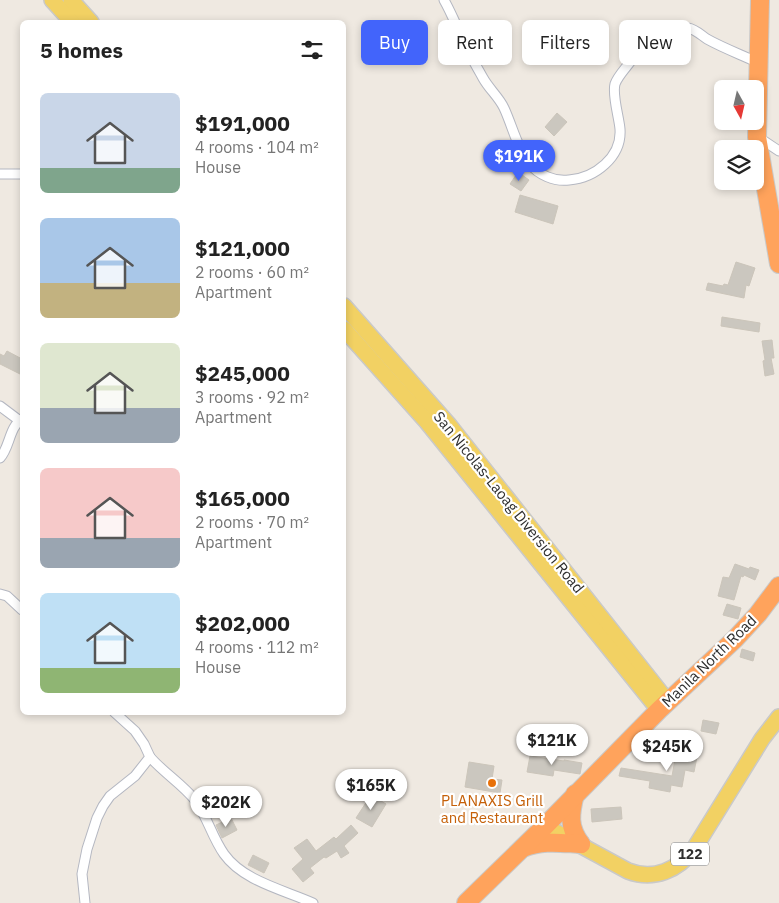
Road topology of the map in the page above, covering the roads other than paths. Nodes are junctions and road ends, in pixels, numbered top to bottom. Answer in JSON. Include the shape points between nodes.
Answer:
{"nodes":[{"id":1,"x":52,"y":0,"type":"edge"},
{"id":2,"x":71,"y":0,"type":"edge"},
{"id":3,"x":444,"y":0,"type":"edge"},
{"id":4,"x":760,"y":0,"type":"edge"},
{"id":5,"x":70,"y":20,"type":"edge"},
{"id":6,"x":89,"y":20,"type":"edge"},
{"id":7,"x":759,"y":63,"type":"junction"},
{"id":8,"x":757,"y":137,"type":"junction"},
{"id":9,"x":779,"y":151,"type":"edge"},
{"id":10,"x":0,"y":174,"type":"edge"},
{"id":11,"x":20,"y":174,"type":"edge"},
{"id":12,"x":779,"y":264,"type":"edge"},
{"id":13,"x":346,"y":308,"type":"edge"},
{"id":14,"x":346,"y":331,"type":"edge"},
{"id":15,"x":0,"y":406,"type":"edge"},
{"id":16,"x":20,"y":419,"type":"edge"},
{"id":17,"x":20,"y":421,"type":"edge"},
{"id":18,"x":0,"y":458,"type":"edge"},
{"id":19,"x":779,"y":586,"type":"edge"},
{"id":20,"x":0,"y":594,"type":"edge"},
{"id":21,"x":20,"y":608,"type":"edge"},
{"id":22,"x":663,"y":706,"type":"junction"},
{"id":23,"x":117,"y":715,"type":"edge"},
{"id":24,"x":779,"y":717,"type":"edge"},
{"id":25,"x":150,"y":758,"type":"junction"},
{"id":26,"x":575,"y":794,"type":"junction"},
{"id":27,"x":545,"y":826,"type":"junction"},
{"id":28,"x":581,"y":844,"type":"junction"},
{"id":29,"x":522,"y":848,"type":"junction"},
{"id":30,"x":85,"y":903,"type":"edge"},
{"id":31,"x":313,"y":903,"type":"edge"},
{"id":32,"x":466,"y":903,"type":"edge"}],
"edges":[{"from":1,"to":5,"type":"main road"},
{"from":2,"to":6,"type":"main road"},
{"from":3,"to":7,"type":"street","via":[[484,81],[502,102],[529,164],[554,179],[565,181],[584,177],[610,160],[620,134],[614,86],[637,52],[658,34],[678,27],[690,28]]},
{"from":4,"to":7,"type":"highway"},
{"from":7,"to":8,"type":"highway"},
{"from":8,"to":9,"type":"street"},
{"from":8,"to":12,"type":"highway"},
{"from":10,"to":11,"type":"street"},
{"from":13,"to":22,"type":"main road","name":"San Nicolas-Laoag Diversion Road","via":[[449,425]]},
{"from":14,"to":22,"type":"main road","name":"San Nicolas-Laoag Diversion Road","via":[[427,422]]},
{"from":15,"to":16,"type":"street"},
{"from":17,"to":18,"type":"street"},
{"from":19,"to":22,"type":"highway","name":"Manila North Road","via":[[735,639]]},
{"from":20,"to":21,"type":"street"},
{"from":22,"to":26,"type":"highway","name":"Manila North Road"},
{"from":23,"to":25,"type":"street","via":[[135,731]]},
{"from":24,"to":28,"type":"main road","number":"122","via":[[762,738],[694,849],[677,866],[648,875],[637,874]]},
{"from":25,"to":30,"type":"street","via":[[110,796],[97,818],[82,874]]},
{"from":25,"to":31,"type":"street","via":[[193,798],[224,855],[234,865],[250,877]]},
{"from":26,"to":27,"type":"highway","name":"Manila North Road"},
{"from":26,"to":28,"type":"highway","via":[[572,825]]},
{"from":27,"to":28,"type":"main road","number":"122"},
{"from":27,"to":29,"type":"highway","name":"Manila North Road"},
{"from":28,"to":29,"type":"highway","via":[[542,842]]},
{"from":29,"to":32,"type":"highway","name":"Manila North Road"}]}
